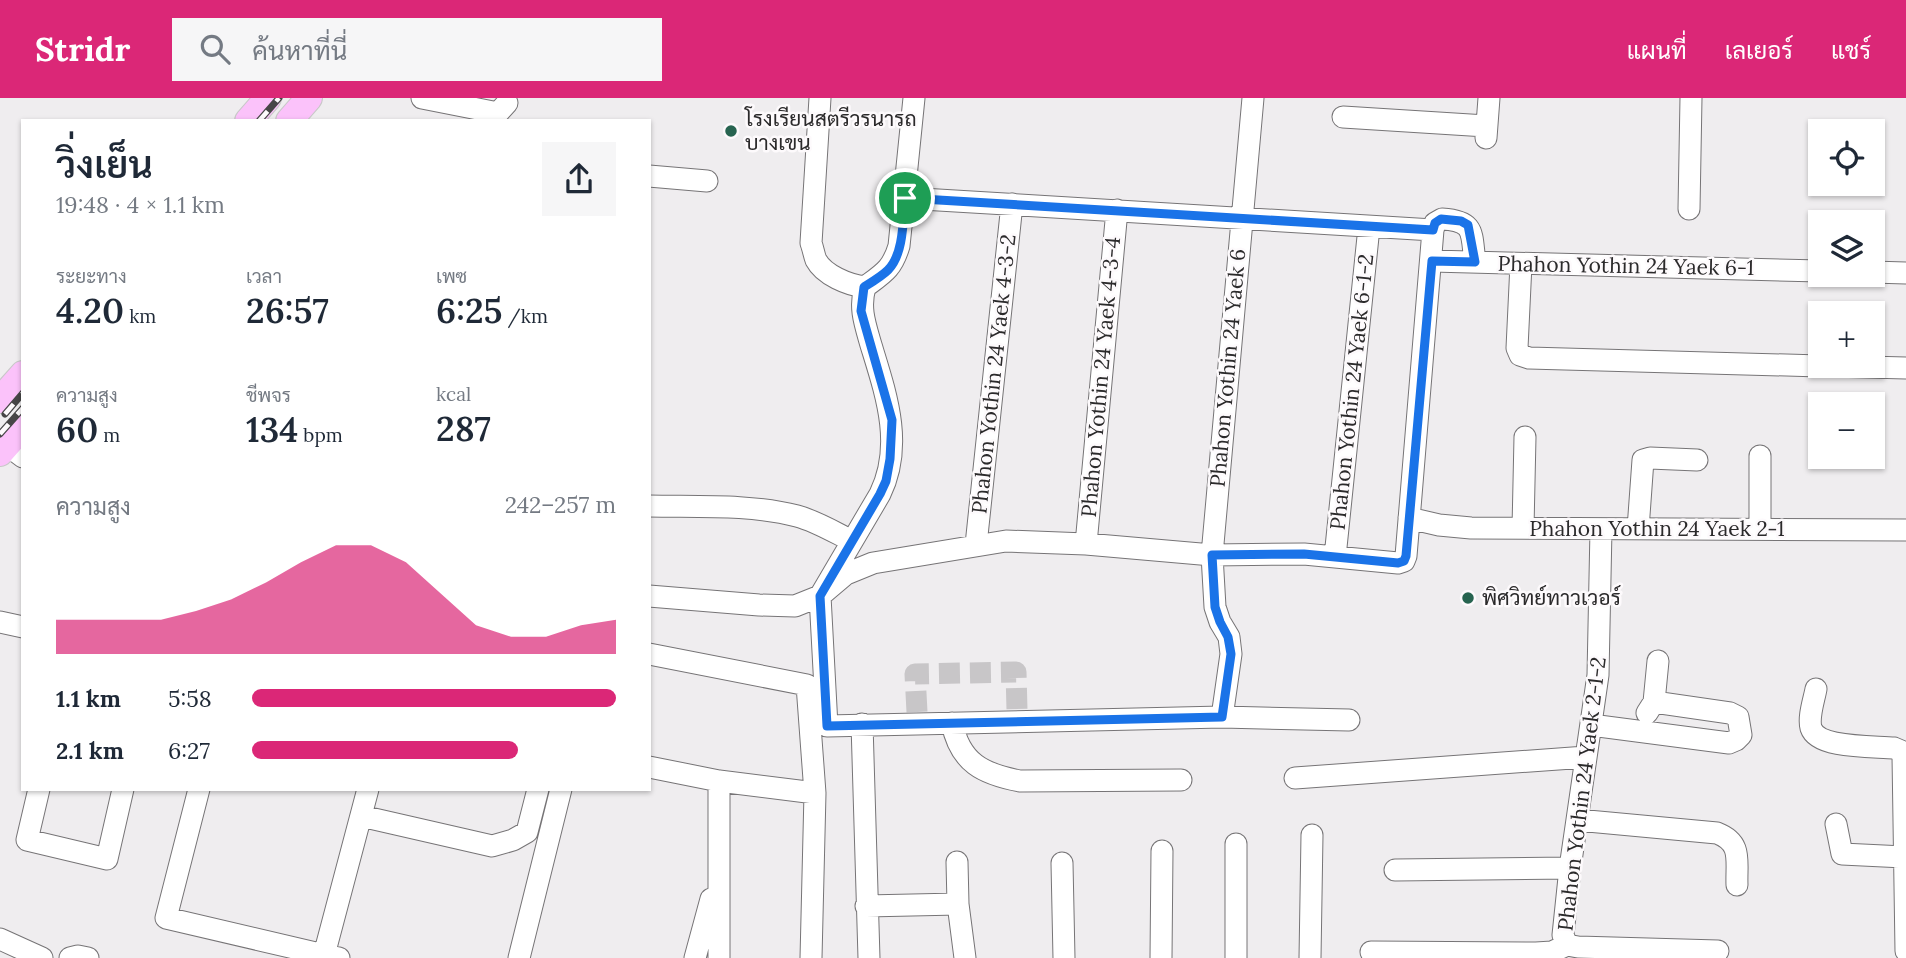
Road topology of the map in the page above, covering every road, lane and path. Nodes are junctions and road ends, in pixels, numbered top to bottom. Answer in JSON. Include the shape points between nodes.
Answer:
{"nodes":[{"id":1,"x":268,"y":98,"type":"edge"},
{"id":2,"x":309,"y":98,"type":"edge"},
{"id":3,"x":422,"y":98,"type":"edge"},
{"id":4,"x":820,"y":98,"type":"edge"},
{"id":5,"x":914,"y":98,"type":"edge"},
{"id":6,"x":1253,"y":98,"type":"edge"},
{"id":7,"x":1489,"y":98,"type":"edge"},
{"id":8,"x":1691,"y":98,"type":"edge"},
{"id":9,"x":503,"y":108,"type":"dead end"},
{"id":10,"x":1343,"y":117,"type":"dead end"},
{"id":11,"x":250,"y":119,"type":"edge"},
{"id":12,"x":291,"y":119,"type":"edge"},
{"id":13,"x":651,"y":176,"type":"edge"},
{"id":14,"x":707,"y":181,"type":"dead end"},
{"id":15,"x":905,"y":198,"type":"junction"},
{"id":16,"x":1012,"y":204,"type":"junction"},
{"id":17,"x":1689,"y":209,"type":"dead end"},
{"id":18,"x":1117,"y":210,"type":"junction"},
{"id":19,"x":1241,"y":218,"type":"junction"},
{"id":20,"x":1369,"y":227,"type":"junction"},
{"id":21,"x":1432,"y":234,"type":"junction"},
{"id":22,"x":1432,"y":261,"type":"junction"},
{"id":23,"x":1475,"y":262,"type":"junction"},
{"id":24,"x":1521,"y":264,"type":"junction"},
{"id":25,"x":1808,"y":271,"type":"edge"},
{"id":26,"x":1885,"y":272,"type":"edge"},
{"id":27,"x":1906,"y":273,"type":"edge"},
{"id":28,"x":864,"y":287,"type":"junction"},
{"id":29,"x":1808,"y":366,"type":"edge"},
{"id":30,"x":1885,"y":367,"type":"edge"},
{"id":31,"x":1906,"y":368,"type":"edge"},
{"id":32,"x":21,"y":376,"type":"edge"},
{"id":33,"x":0,"y":400,"type":"edge"},
{"id":34,"x":1525,"y":437,"type":"dead end"},
{"id":35,"x":1760,"y":456,"type":"dead end"},
{"id":36,"x":1697,"y":460,"type":"dead end"},
{"id":37,"x":651,"y":506,"type":"edge"},
{"id":38,"x":1409,"y":518,"type":"junction"},
{"id":39,"x":1523,"y":528,"type":"junction"},
{"id":40,"x":1601,"y":529,"type":"junction"},
{"id":41,"x":1760,"y":529,"type":"junction"},
{"id":42,"x":1638,"y":530,"type":"junction"},
{"id":43,"x":1906,"y":530,"type":"edge"},
{"id":44,"x":852,"y":541,"type":"junction"},
{"id":45,"x":1086,"y":544,"type":"junction"},
{"id":46,"x":976,"y":545,"type":"junction"},
{"id":47,"x":1212,"y":555,"type":"junction"},
{"id":48,"x":1335,"y":557,"type":"junction"},
{"id":49,"x":651,"y":596,"type":"edge"},
{"id":50,"x":820,"y":596,"type":"junction"},
{"id":51,"x":0,"y":622,"type":"edge"},
{"id":52,"x":21,"y":627,"type":"edge"},
{"id":53,"x":651,"y":654,"type":"edge"},
{"id":54,"x":1658,"y":661,"type":"dead end"},
{"id":55,"x":1816,"y":689,"type":"dead end"},
{"id":56,"x":1654,"y":702,"type":"junction"},
{"id":57,"x":1222,"y":717,"type":"junction"},
{"id":58,"x":1349,"y":720,"type":"dead end"},
{"id":59,"x":952,"y":723,"type":"junction"},
{"id":60,"x":862,"y":724,"type":"junction"},
{"id":61,"x":1591,"y":724,"type":"junction"},
{"id":62,"x":1635,"y":730,"type":"junction"},
{"id":63,"x":1587,"y":757,"type":"junction"},
{"id":64,"x":651,"y":767,"type":"edge"},
{"id":65,"x":1295,"y":778,"type":"dead end"},
{"id":66,"x":1181,"y":780,"type":"dead end"},
{"id":67,"x":719,"y":781,"type":"junction"},
{"id":68,"x":39,"y":791,"type":"edge"},
{"id":69,"x":123,"y":791,"type":"edge"},
{"id":70,"x":198,"y":791,"type":"edge"},
{"id":71,"x":367,"y":791,"type":"edge"},
{"id":72,"x":537,"y":791,"type":"edge"},
{"id":73,"x":561,"y":791,"type":"edge"},
{"id":74,"x":815,"y":793,"type":"junction"},
{"id":75,"x":361,"y":816,"type":"junction"},
{"id":76,"x":1577,"y":820,"type":"junction"},
{"id":77,"x":1836,"y":824,"type":"dead end"},
{"id":78,"x":1312,"y":835,"type":"dead end"},
{"id":79,"x":1236,"y":844,"type":"dead end"},
{"id":80,"x":1162,"y":851,"type":"dead end"},
{"id":81,"x":1904,"y":857,"type":"edge"},
{"id":82,"x":957,"y":863,"type":"dead end"},
{"id":83,"x":1062,"y":863,"type":"dead end"},
{"id":84,"x":1570,"y":868,"type":"junction"},
{"id":85,"x":1395,"y":870,"type":"dead end"},
{"id":86,"x":719,"y":871,"type":"junction"},
{"id":87,"x":1737,"y":885,"type":"dead end"},
{"id":88,"x":958,"y":904,"type":"junction"},
{"id":89,"x":866,"y":906,"type":"junction"},
{"id":90,"x":0,"y":939,"type":"edge"},
{"id":91,"x":1574,"y":950,"type":"edge"},
{"id":92,"x":1371,"y":951,"type":"dead end"},
{"id":93,"x":1718,"y":951,"type":"dead end"},
{"id":94,"x":1906,"y":951,"type":"edge"},
{"id":95,"x":32,"y":955,"type":"edge"},
{"id":96,"x":332,"y":956,"type":"edge"},
{"id":97,"x":71,"y":958,"type":"edge"},
{"id":98,"x":88,"y":958,"type":"edge"},
{"id":99,"x":519,"y":958,"type":"edge"},
{"id":100,"x":695,"y":958,"type":"edge"},
{"id":101,"x":719,"y":958,"type":"edge"},
{"id":102,"x":811,"y":958,"type":"edge"},
{"id":103,"x":869,"y":958,"type":"edge"},
{"id":104,"x":965,"y":958,"type":"edge"},
{"id":105,"x":1064,"y":958,"type":"edge"},
{"id":106,"x":1161,"y":958,"type":"edge"},
{"id":107,"x":1236,"y":958,"type":"edge"},
{"id":108,"x":1310,"y":958,"type":"edge"}],
"edges":[{"from":1,"to":11,"type":"main road"},
{"from":2,"to":12,"type":"main road"},
{"from":3,"to":9,"type":"street"},
{"from":4,"to":28,"type":"street","via":[[811,243],[816,261],[828,272]]},
{"from":5,"to":15,"type":"street"},
{"from":6,"to":19,"type":"street","name":"Phahon Yothin 24 Yaek 6"},
{"from":7,"to":10,"type":"street","via":[[1486,133]]},
{"from":8,"to":17,"type":"street"},
{"from":13,"to":14,"type":"street"},
{"from":15,"to":16,"type":"street"},
{"from":15,"to":28,"type":"street","via":[[894,262]]},
{"from":16,"to":18,"type":"street"},
{"from":16,"to":46,"type":"street","name":"Phahon Yothin 24 Yaek 4-3-2"},
{"from":18,"to":19,"type":"street"},
{"from":18,"to":45,"type":"street","name":"Phahon Yothin 24 Yaek 4-3-4"},
{"from":19,"to":20,"type":"street"},
{"from":19,"to":47,"type":"street","name":"Phahon Yothin 24 Yaek 6"},
{"from":20,"to":21,"type":"street"},
{"from":20,"to":48,"type":"street","name":"Phahon Yothin 24 Yaek 6-1-2"},
{"from":21,"to":22,"type":"street"},
{"from":21,"to":23,"type":"street","via":[[1441,219],[1468,225]]},
{"from":22,"to":23,"type":"street","name":"Phahon Yothin 24 Yaek 6-1"},
{"from":22,"to":38,"type":"street"},
{"from":23,"to":24,"type":"street","name":"Phahon Yothin 24 Yaek 6-1"},
{"from":24,"to":25,"type":"street","name":"Phahon Yothin 24 Yaek 6-1"},
{"from":24,"to":29,"type":"street","via":[[1520,355]]},
{"from":26,"to":27,"type":"street"},
{"from":28,"to":44,"type":"street","via":[[861,311],[888,403],[892,437],[886,481]]},
{"from":30,"to":31,"type":"street"},
{"from":32,"to":33,"type":"main road"},
{"from":34,"to":39,"type":"street"},
{"from":35,"to":41,"type":"street"},
{"from":36,"to":42,"type":"street","via":[[1643,460]]},
{"from":37,"to":44,"type":"street","via":[[779,513],[813,522]]},
{"from":38,"to":39,"type":"street","name":"Phahon Yothin 24 Yaek 2-1","via":[[1455,527]]},
{"from":38,"to":48,"type":"street","via":[[1404,561]]},
{"from":39,"to":40,"type":"street","name":"Phahon Yothin 24 Yaek 2-1"},
{"from":40,"to":42,"type":"street","name":"Phahon Yothin 24 Yaek 2-1"},
{"from":40,"to":61,"type":"street","name":"Phahon Yothin 24 Yaek 2-1-2","via":[[1598,663]]},
{"from":41,"to":42,"type":"street","name":"Phahon Yothin 24 Yaek 2-1"},
{"from":41,"to":43,"type":"street","name":"Phahon Yothin 24 Yaek 2-1"},
{"from":44,"to":50,"type":"street"},
{"from":45,"to":46,"type":"street","via":[[1006,541]]},
{"from":45,"to":47,"type":"street"},
{"from":46,"to":50,"type":"street","via":[[873,563],[846,574]]},
{"from":47,"to":48,"type":"street"},
{"from":47,"to":57,"type":"street","name":"Phahon Yothin 24 Yaek 6","via":[[1215,607],[1231,654]]},
{"from":49,"to":50,"type":"street","via":[[783,607]]},
{"from":50,"to":60,"type":"street","via":[[827,726]]},
{"from":51,"to":52,"type":"street"},
{"from":53,"to":74,"type":"street","via":[[807,685]]},
{"from":54,"to":56,"type":"street"},
{"from":55,"to":81,"type":"street","via":[[1810,723],[1822,740],[1901,751]]},
{"from":56,"to":62,"type":"street"},
{"from":56,"to":62,"type":"street","via":[[1730,713],[1738,717],[1741,735],[1729,743]]},
{"from":57,"to":58,"type":"street"},
{"from":57,"to":59,"type":"street","via":[[1018,716]]},
{"from":59,"to":60,"type":"street","via":[[917,718]]},
{"from":59,"to":66,"type":"street","via":[[967,756],[981,770],[1000,777],[1020,781]]},
{"from":60,"to":89,"type":"street"},
{"from":61,"to":62,"type":"street"},
{"from":61,"to":63,"type":"street","name":"Phahon Yothin 24 Yaek 2-1-2"},
{"from":63,"to":65,"type":"street"},
{"from":63,"to":76,"type":"street","name":"Phahon Yothin 24 Yaek 2-1-2"},
{"from":64,"to":67,"type":"street"},
{"from":67,"to":74,"type":"street"},
{"from":67,"to":86,"type":"street"},
{"from":68,"to":69,"type":"street","via":[[27,840],[107,859]]},
{"from":70,"to":96,"type":"street","via":[[166,918]]},
{"from":71,"to":75,"type":"street"},
{"from":72,"to":75,"type":"street","via":[[527,832],[492,846]]},
{"from":73,"to":99,"type":"street"},
{"from":74,"to":102,"type":"street"},
{"from":75,"to":96,"type":"street"},
{"from":76,"to":84,"type":"street","name":"Phahon Yothin 24 Yaek 2-1-2"},
{"from":76,"to":87,"type":"street","via":[[1717,833],[1735,845]]},
{"from":77,"to":81,"type":"street","via":[[1842,854]]},
{"from":78,"to":108,"type":"street"},
{"from":79,"to":107,"type":"street"},
{"from":80,"to":106,"type":"street"},
{"from":81,"to":94,"type":"street"},
{"from":82,"to":88,"type":"street"},
{"from":83,"to":105,"type":"street"},
{"from":84,"to":85,"type":"street"},
{"from":84,"to":91,"type":"street","name":"Phahon Yothin 24 Yaek 2-1-2","via":[[1563,935]]},
{"from":86,"to":100,"type":"street"},
{"from":86,"to":101,"type":"street"},
{"from":88,"to":89,"type":"street"},
{"from":88,"to":104,"type":"street"},
{"from":89,"to":103,"type":"street"},
{"from":90,"to":95,"type":"street"},
{"from":91,"to":92,"type":"street","name":"Phahon Yothin 24 Yaek 2-1-2"},
{"from":91,"to":93,"type":"street"},
{"from":97,"to":98,"type":"street"}]}
